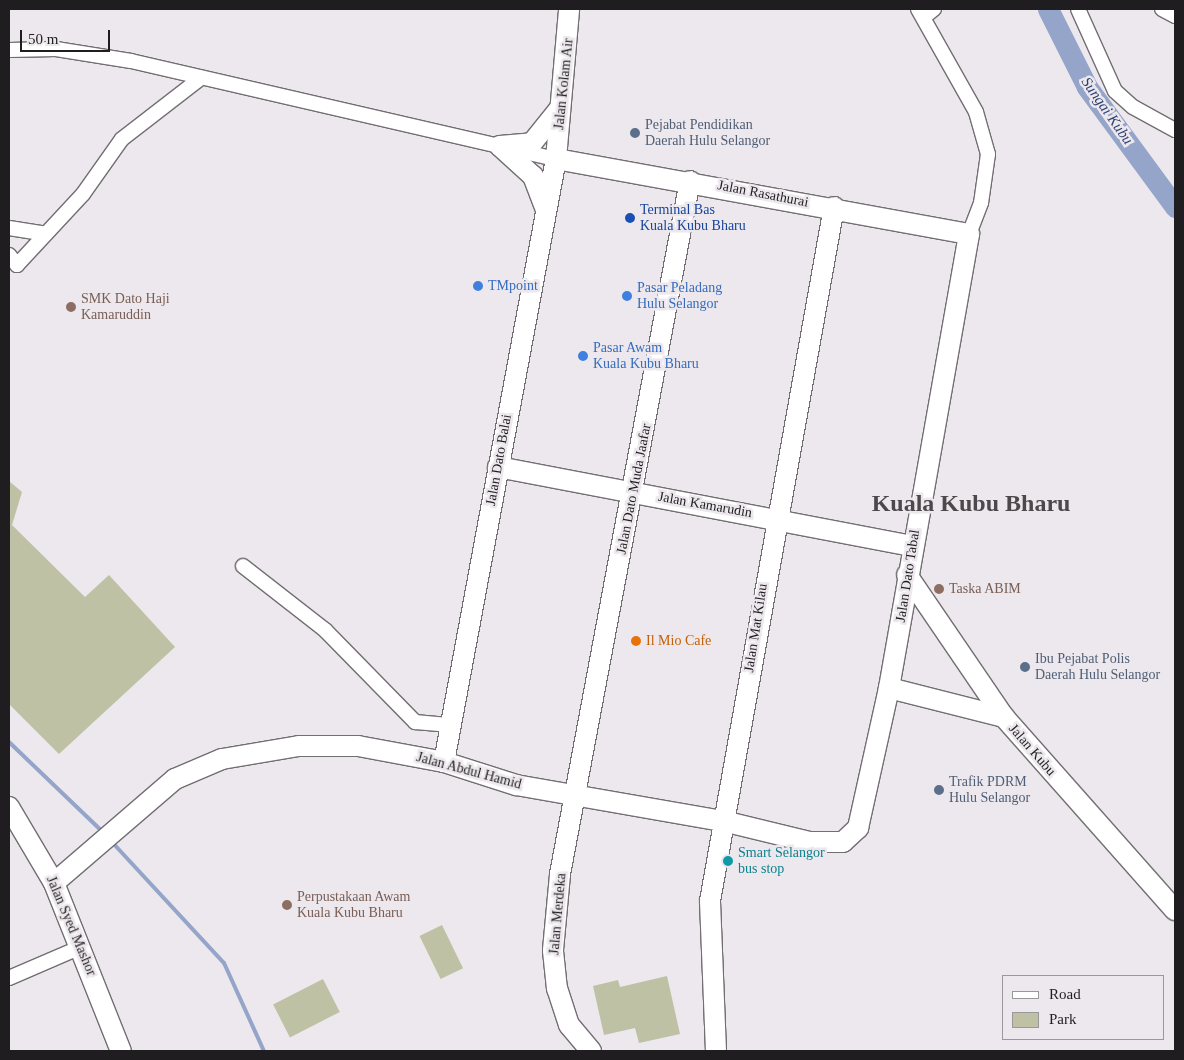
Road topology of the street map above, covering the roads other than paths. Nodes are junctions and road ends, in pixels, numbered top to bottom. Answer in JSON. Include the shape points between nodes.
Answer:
{"nodes":[{"id":1,"x":569,"y":9,"type":"edge"},
{"id":2,"x":1078,"y":9,"type":"edge"},
{"id":3,"x":1162,"y":9,"type":"edge"},
{"id":4,"x":925,"y":11,"type":"edge"},
{"id":5,"x":1175,"y":16,"type":"edge"},
{"id":6,"x":9,"y":50,"type":"edge"},
{"id":7,"x":201,"y":78,"type":"junction"},
{"id":8,"x":562,"y":111,"type":"junction"},
{"id":9,"x":1175,"y":130,"type":"edge"},
{"id":10,"x":500,"y":146,"type":"junction"},
{"id":11,"x":556,"y":159,"type":"junction"},
{"id":12,"x":589,"y":164,"type":"junction"},
{"id":13,"x":690,"y":181,"type":"junction"},
{"id":14,"x":547,"y":202,"type":"junction"},
{"id":15,"x":834,"y":207,"type":"junction"},
{"id":16,"x":9,"y":228,"type":"edge"},
{"id":17,"x":46,"y":234,"type":"junction"},
{"id":18,"x":969,"y":234,"type":"junction"},
{"id":19,"x":13,"y":260,"type":"edge"},
{"id":20,"x":498,"y":466,"type":"junction"},
{"id":21,"x":634,"y":492,"type":"junction"},
{"id":22,"x":775,"y":517,"type":"junction"},
{"id":23,"x":911,"y":546,"type":"junction"},
{"id":24,"x":243,"y":566,"type":"dead end"},
{"id":25,"x":907,"y":575,"type":"junction"},
{"id":26,"x":969,"y":667,"type":"junction"},
{"id":27,"x":889,"y":688,"type":"junction"},
{"id":28,"x":924,"y":696,"type":"junction"},
{"id":29,"x":954,"y":702,"type":"junction"},
{"id":30,"x":1004,"y":717,"type":"junction"},
{"id":31,"x":883,"y":720,"type":"junction"},
{"id":32,"x":451,"y":725,"type":"junction"},
{"id":33,"x":444,"y":762,"type":"junction"},
{"id":34,"x":575,"y":797,"type":"junction"},
{"id":35,"x":9,"y":807,"type":"edge"},
{"id":36,"x":723,"y":821,"type":"junction"},
{"id":37,"x":858,"y":828,"type":"joint"},
{"id":38,"x":54,"y":883,"type":"junction"},
{"id":39,"x":1175,"y":910,"type":"edge"},
{"id":40,"x":81,"y":947,"type":"junction"},
{"id":41,"x":9,"y":978,"type":"edge"},
{"id":42,"x":121,"y":1051,"type":"edge"},
{"id":43,"x":591,"y":1051,"type":"edge"},
{"id":44,"x":716,"y":1051,"type":"edge"}],
"edges":[{"from":1,"to":8,"type":"street","name":"Jalan Kolam Air"},
{"from":2,"to":9,"type":"street","via":[[1115,91],[1133,107]]},
{"from":3,"to":5,"type":"street"},
{"from":4,"to":18,"type":"street","via":[[976,112],[988,154],[981,203]]},
{"from":6,"to":7,"type":"street","via":[[56,49]]},
{"from":7,"to":10,"type":"street"},
{"from":7,"to":17,"type":"street","via":[[122,139],[83,194]]},
{"from":8,"to":10,"type":"street","via":[[540,138]]},
{"from":8,"to":11,"type":"street","name":"Jalan Kolam Air"},
{"from":8,"to":12,"type":"street","via":[[572,145]]},
{"from":10,"to":11,"type":"street"},
{"from":10,"to":14,"type":"street","via":[[530,171]]},
{"from":11,"to":12,"type":"street","name":"Jalan Rasathurai"},
{"from":11,"to":14,"type":"street","name":"Jalan Dato Balai"},
{"from":12,"to":13,"type":"street","name":"Jalan Rasathurai"},
{"from":12,"to":14,"type":"street"},
{"from":13,"to":15,"type":"street","name":"Jalan Rasathurai"},
{"from":13,"to":21,"type":"street","name":"Jalan Dato Muda Jaafar"},
{"from":14,"to":20,"type":"street","name":"Jalan Dato Balai"},
{"from":15,"to":18,"type":"street","name":"Jalan Rasathurai"},
{"from":15,"to":22,"type":"street","name":"Jalan Mat Kilau"},
{"from":16,"to":17,"type":"street"},
{"from":17,"to":19,"type":"street"},
{"from":18,"to":23,"type":"street","name":"Jalan Dato Tabal"},
{"from":20,"to":21,"type":"street","name":"Jalan Kamarudin"},
{"from":20,"to":32,"type":"street","name":"Jalan Dato Balai"},
{"from":21,"to":22,"type":"street","name":"Jalan Kamarudin"},
{"from":21,"to":34,"type":"street","name":"Jalan Dato Muda Jaafar"},
{"from":22,"to":23,"type":"street","name":"Jalan Kamarudin"},
{"from":22,"to":36,"type":"street","name":"Jalan Mat Kilau"},
{"from":23,"to":25,"type":"street","name":"Jalan Dato Tabal"},
{"from":24,"to":32,"type":"street","via":[[325,630],[415,722]]},
{"from":25,"to":26,"type":"street","name":"Jalan Kubu"},
{"from":25,"to":27,"type":"street","name":"Jalan Dato Tabal"},
{"from":26,"to":29,"type":"street"},
{"from":26,"to":30,"type":"street","name":"Jalan Kubu"},
{"from":27,"to":28,"type":"street"},
{"from":27,"to":31,"type":"street","name":"Jalan Dato Tabal"},
{"from":28,"to":29,"type":"street"},
{"from":28,"to":31,"type":"street"},
{"from":29,"to":30,"type":"street"},
{"from":30,"to":39,"type":"street","name":"Jalan Kubu"},
{"from":31,"to":37,"type":"street","name":"Jalan Dato Tabal"},
{"from":32,"to":33,"type":"street","name":"Jalan Dato Balai"},
{"from":33,"to":34,"type":"street","name":"Jalan Abdul Hamid","via":[[482,776]]},
{"from":33,"to":38,"type":"street","name":"Jalan Abdul Hamid","via":[[358,746],[274,748],[222,759],[174,778]]},
{"from":34,"to":36,"type":"street","name":"Jalan Abdul Hamid"},
{"from":34,"to":43,"type":"street","name":"Jalan Merdeka","via":[[560,874],[554,967],[569,1025]]},
{"from":35,"to":38,"type":"street","name":"Jalan Syed Mashor"},
{"from":36,"to":37,"type":"street","name":"Jalan Abdul Hamid","via":[[832,844],[848,839]]},
{"from":36,"to":44,"type":"street","name":"Jalan Mat Kilau","via":[[710,901]]},
{"from":38,"to":40,"type":"street","name":"Jalan Syed Mashor"},
{"from":40,"to":41,"type":"street"},
{"from":40,"to":42,"type":"street","name":"Jalan Syed Mashor"}]}
